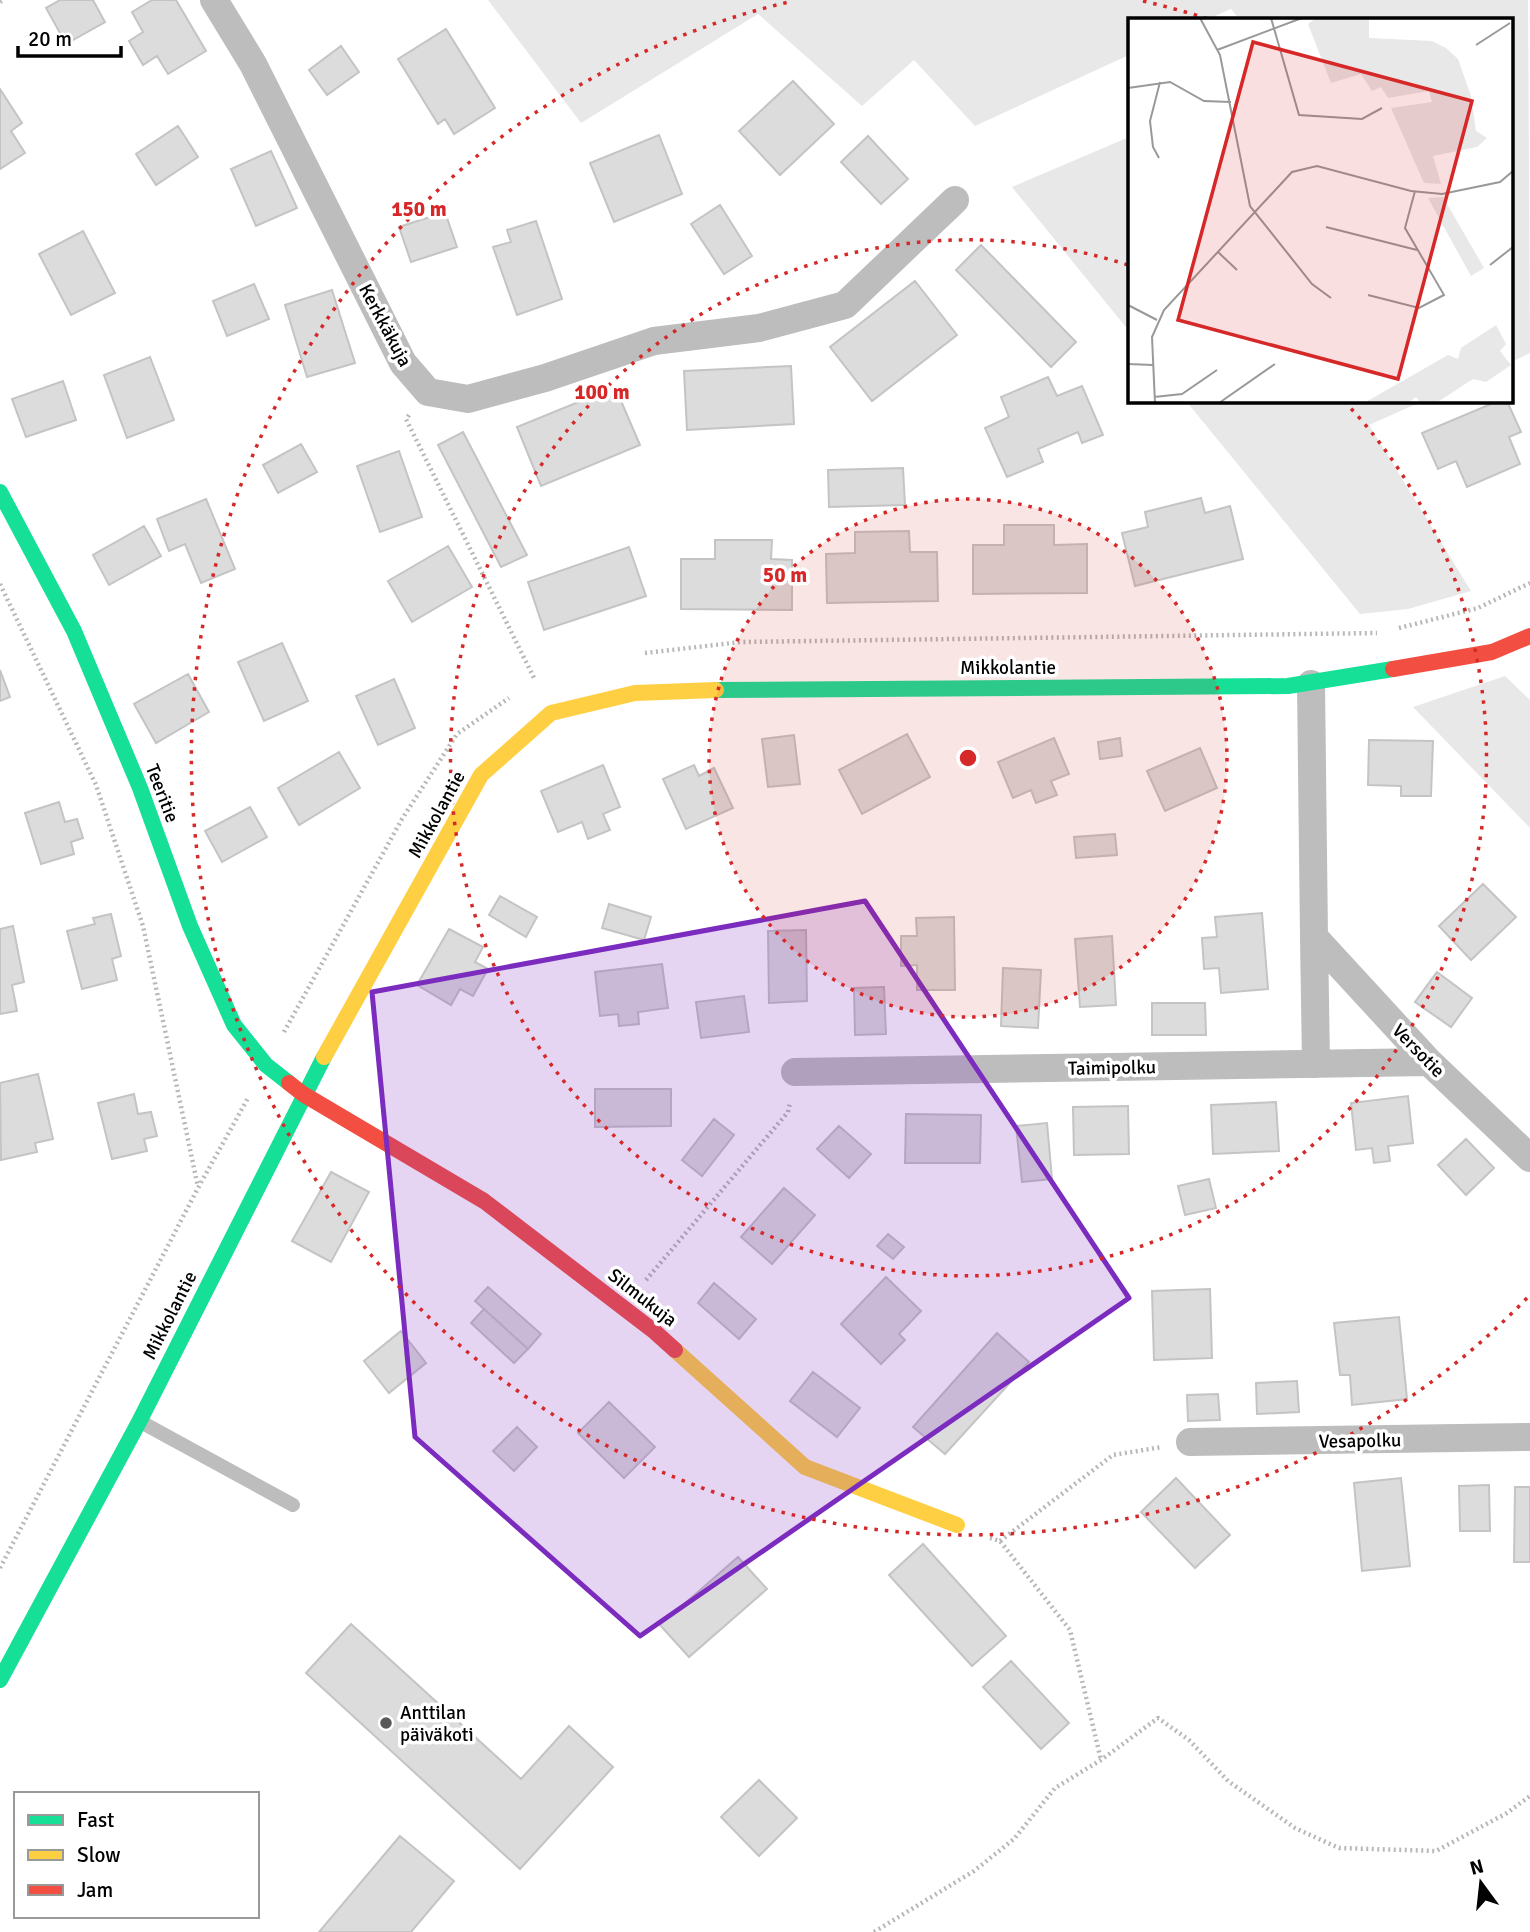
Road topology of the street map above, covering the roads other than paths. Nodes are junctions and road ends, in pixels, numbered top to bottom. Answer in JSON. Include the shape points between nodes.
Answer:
{"nodes":[{"id":1,"x":215,"y":0,"type":"edge"},
{"id":2,"x":955,"y":200,"type":"dead end"},
{"id":3,"x":0,"y":492,"type":"edge"},
{"id":4,"x":1530,"y":636,"type":"edge"},
{"id":5,"x":1311,"y":684,"type":"junction"},
{"id":6,"x":1314,"y":937,"type":"junction"},
{"id":7,"x":1429,"y":1062,"type":"junction"},
{"id":8,"x":1316,"y":1064,"type":"junction"},
{"id":9,"x":795,"y":1072,"type":"road end"},
{"id":10,"x":303,"y":1094,"type":"junction"},
{"id":11,"x":1530,"y":1158,"type":"edge"},
{"id":12,"x":139,"y":1422,"type":"junction"},
{"id":13,"x":1530,"y":1437,"type":"edge"},
{"id":14,"x":1190,"y":1442,"type":"road end"},
{"id":15,"x":293,"y":1505,"type":"dead end"},
{"id":16,"x":957,"y":1525,"type":"road end"},
{"id":17,"x":0,"y":1680,"type":"edge"}],
"edges":[{"from":1,"to":2,"type":"street","name":"Kerkkäkuja","via":[[253,64],[403,363],[428,392],[468,399],[654,341],[759,328],[845,305]]},
{"from":3,"to":10,"type":"street","name":"Teeritie","via":[[74,631],[233,1025],[266,1065]]},
{"from":4,"to":5,"type":"street","name":"Mikkolantie","via":[[1492,652]]},
{"from":5,"to":6,"type":"street"},
{"from":5,"to":10,"type":"street","name":"Mikkolantie","via":[[648,692],[551,713],[481,775]]},
{"from":6,"to":7,"type":"street","name":"Versotie"},
{"from":6,"to":8,"type":"street"},
{"from":7,"to":8,"type":"street","name":"Taimipolku"},
{"from":7,"to":11,"type":"street","name":"Versotie"},
{"from":8,"to":9,"type":"street","name":"Taimipolku"},
{"from":10,"to":12,"type":"street","name":"Mikkolantie"},
{"from":10,"to":16,"type":"street","name":"Silmukuja","via":[[484,1201],[655,1332],[805,1468]]},
{"from":12,"to":15,"type":"lane"},
{"from":12,"to":17,"type":"street","name":"Mikkolantie"},
{"from":13,"to":14,"type":"street","name":"Vesapolku"}]}
